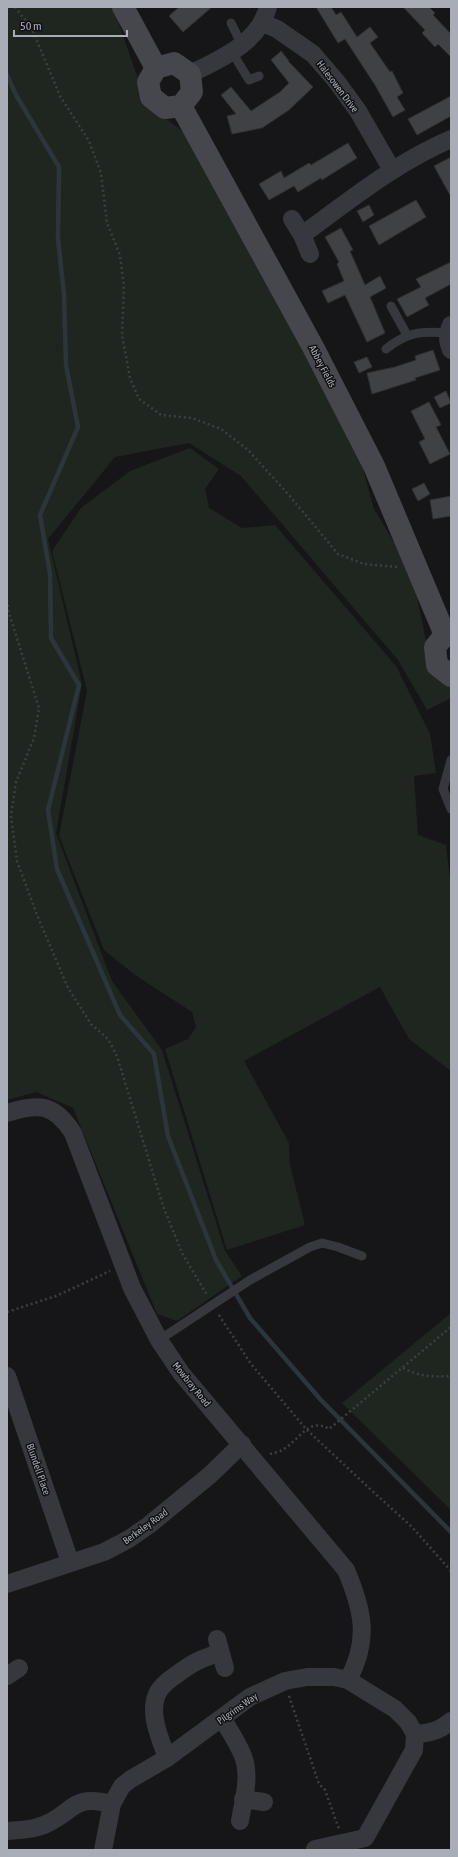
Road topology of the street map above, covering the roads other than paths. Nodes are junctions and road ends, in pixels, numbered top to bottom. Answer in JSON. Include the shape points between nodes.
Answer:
{"nodes":[{"id":1,"x":123,"y":7,"type":"edge"},
{"id":2,"x":265,"y":15,"type":"edge"},
{"id":3,"x":231,"y":23,"type":"dead end"},
{"id":4,"x":237,"y":48,"type":"junction"},
{"id":5,"x":156,"y":68,"type":"junction"},
{"id":6,"x":190,"y":74,"type":"junction"},
{"id":7,"x":259,"y":76,"type":"dead end"},
{"id":8,"x":181,"y":106,"type":"junction"},
{"id":9,"x":451,"y":139,"type":"edge"},
{"id":10,"x":392,"y":170,"type":"junction"},
{"id":11,"x":292,"y":219,"type":"dead end"},
{"id":12,"x":302,"y":235,"type":"junction"},
{"id":13,"x":310,"y":254,"type":"dead end"},
{"id":14,"x":391,"y":306,"type":"dead end"},
{"id":15,"x":407,"y":335,"type":"junction"},
{"id":16,"x":450,"y":336,"type":"edge"},
{"id":17,"x":386,"y":349,"type":"dead end"},
{"id":18,"x":448,"y":635,"type":"edge"},
{"id":19,"x":451,"y":676,"type":"edge"},
{"id":20,"x":451,"y":760,"type":"edge"},
{"id":21,"x":451,"y":809,"type":"edge"},
{"id":22,"x":7,"y":1113,"type":"edge"},
{"id":23,"x":362,"y":1256,"type":"dead end"},
{"id":24,"x":158,"y":1340,"type":"junction"},
{"id":25,"x":7,"y":1376,"type":"edge"},
{"id":26,"x":242,"y":1444,"type":"junction"},
{"id":27,"x":70,"y":1562,"type":"junction"},
{"id":28,"x":7,"y":1584,"type":"edge"},
{"id":29,"x":220,"y":1654,"type":"dead end"},
{"id":30,"x":348,"y":1680,"type":"junction"},
{"id":31,"x":222,"y":1718,"type":"junction"},
{"id":32,"x":451,"y":1721,"type":"edge"},
{"id":33,"x":415,"y":1734,"type":"junction"},
{"id":34,"x":167,"y":1758,"type":"junction"},
{"id":35,"x":243,"y":1799,"type":"junction"},
{"id":36,"x":264,"y":1802,"type":"dead end"},
{"id":37,"x":112,"y":1804,"type":"junction"},
{"id":38,"x":240,"y":1821,"type":"dead end"},
{"id":39,"x":7,"y":1831,"type":"edge"},
{"id":40,"x":368,"y":1844,"type":"edge"},
{"id":41,"x":315,"y":1849,"type":"dead end"},
{"id":42,"x":103,"y":1850,"type":"edge"}],
"edges":[{"from":1,"to":5,"type":"street"},
{"from":2,"to":4,"type":"street"},
{"from":2,"to":10,"type":"street","name":"Halesowen Drive","via":[[277,29],[314,54],[338,82],[358,110]]},
{"from":3,"to":4,"type":"lane"},
{"from":4,"to":6,"type":"street"},
{"from":4,"to":7,"type":"lane","via":[[249,80]]},
{"from":5,"to":6,"type":"street","via":[[174,64]]},
{"from":5,"to":8,"type":"street","via":[[148,82],[150,98],[165,108]]},
{"from":6,"to":8,"type":"street","via":[[192,92]]},
{"from":8,"to":18,"type":"street","name":"Abbey Fields","via":[[337,392],[374,466]]},
{"from":9,"to":10,"type":"street"},
{"from":10,"to":12,"type":"street"},
{"from":11,"to":12,"type":"street"},
{"from":12,"to":13,"type":"street"},
{"from":14,"to":15,"type":"lane"},
{"from":15,"to":16,"type":"lane","via":[[430,332]]},
{"from":15,"to":17,"type":"lane"},
{"from":18,"to":19,"type":"street","via":[[436,647],[437,665]]},
{"from":20,"to":21,"type":"lane","via":[[444,790]]},
{"from":22,"to":24,"type":"street","name":"Mowbray Road","via":[[39,1106],[65,1120],[73,1133],[132,1288]]},
{"from":23,"to":24,"type":"lane","via":[[322,1243],[310,1247],[250,1280]]},
{"from":24,"to":26,"type":"street","name":"Mowbray Road","via":[[181,1373]]},
{"from":25,"to":27,"type":"street","name":"Blundell Place"},
{"from":26,"to":27,"type":"street","name":"Berkeley Road","via":[[210,1475],[129,1539],[104,1552]]},
{"from":26,"to":30,"type":"street","name":"Mowbray Road","via":[[346,1570],[358,1598],[362,1628],[360,1657]]},
{"from":27,"to":28,"type":"street","name":"Berkeley Road"},
{"from":29,"to":34,"type":"street","via":[[193,1662],[160,1689],[155,1698],[155,1721]]},
{"from":30,"to":31,"type":"street","name":"Pilgrims Way","via":[[307,1677],[285,1681],[256,1694]]},
{"from":30,"to":33,"type":"street","name":"Pilgrims Way","via":[[395,1709],[408,1722]]},
{"from":31,"to":34,"type":"street","name":"Pilgrims Way"},
{"from":31,"to":35,"type":"street","via":[[243,1757],[246,1780]]},
{"from":32,"to":33,"type":"street","via":[[432,1733]]},
{"from":33,"to":40,"type":"street","via":[[414,1750]]},
{"from":34,"to":37,"type":"street","name":"Pilgrims Way","via":[[122,1786]]},
{"from":35,"to":36,"type":"street"},
{"from":35,"to":38,"type":"street"},
{"from":37,"to":39,"type":"street","via":[[87,1800],[44,1825]]},
{"from":37,"to":42,"type":"street","name":"Pilgrims Way"},
{"from":40,"to":41,"type":"street","via":[[343,1843]]}]}
